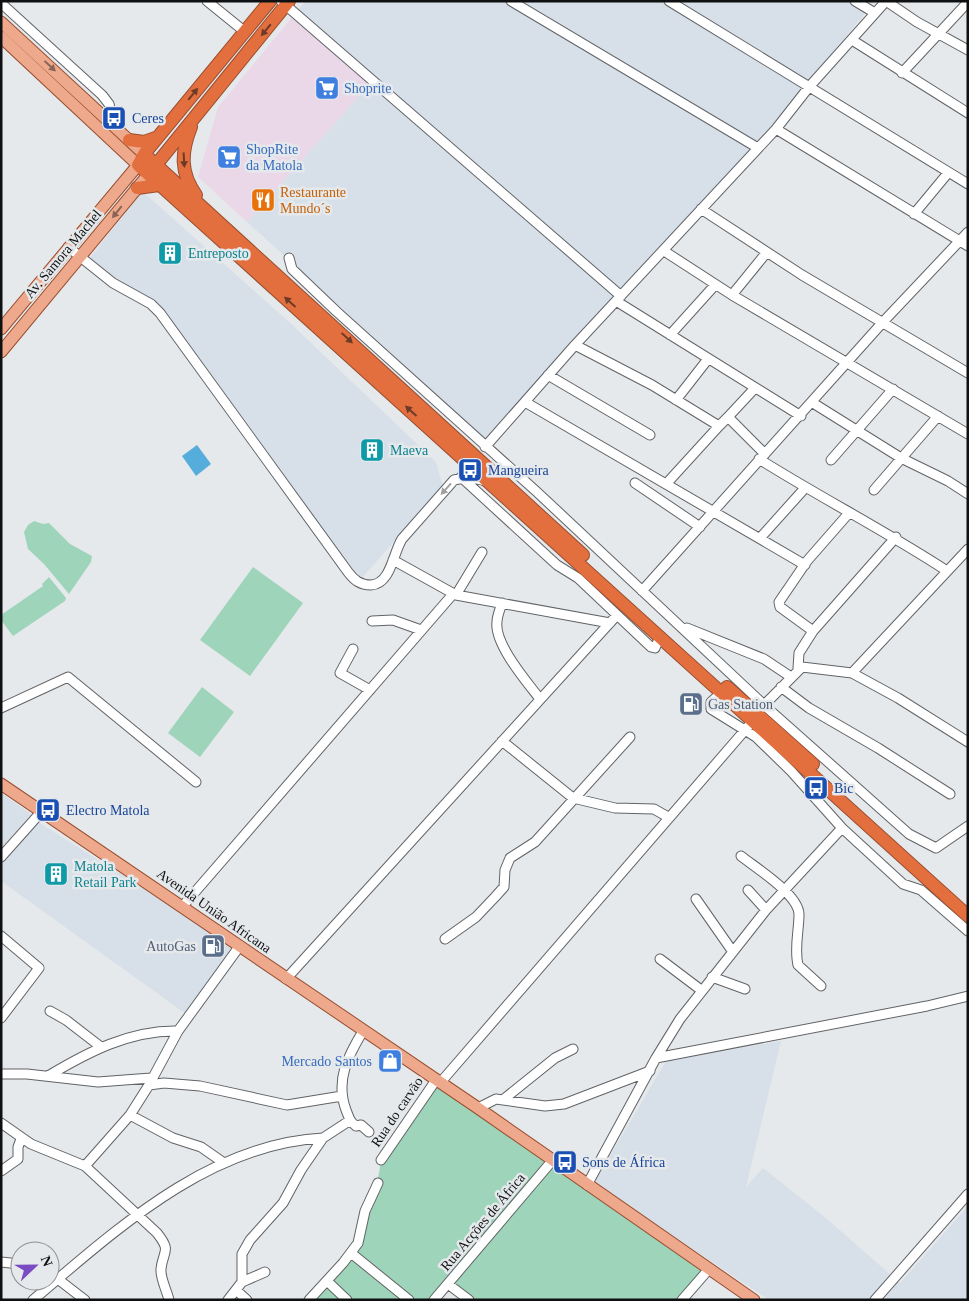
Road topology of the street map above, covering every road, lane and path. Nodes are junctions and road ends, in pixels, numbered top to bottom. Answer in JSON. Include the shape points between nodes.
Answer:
{"nodes":[{"id":1,"x":207,"y":1,"type":"edge"},
{"id":2,"x":270,"y":1,"type":"edge"},
{"id":3,"x":512,"y":1,"type":"edge"},
{"id":4,"x":669,"y":1,"type":"edge"},
{"id":5,"x":855,"y":1,"type":"edge"},
{"id":6,"x":886,"y":1,"type":"edge"},
{"id":7,"x":968,"y":2,"type":"edge"},
{"id":8,"x":1,"y":3,"type":"edge"},
{"id":9,"x":285,"y":3,"type":"edge"},
{"id":10,"x":875,"y":13,"type":"junction"},
{"id":11,"x":1,"y":22,"type":"edge"},
{"id":12,"x":244,"y":31,"type":"junction"},
{"id":13,"x":32,"y":32,"type":"junction"},
{"id":14,"x":939,"y":34,"type":"junction"},
{"id":15,"x":1,"y":37,"type":"edge"},
{"id":16,"x":852,"y":40,"type":"junction"},
{"id":17,"x":29,"y":47,"type":"junction"},
{"id":18,"x":968,"y":50,"type":"edge"},
{"id":19,"x":902,"y":73,"type":"junction"},
{"id":20,"x":809,"y":87,"type":"junction"},
{"id":21,"x":968,"y":113,"type":"edge"},
{"id":22,"x":197,"y":114,"type":"junction"},
{"id":23,"x":114,"y":126,"type":"junction"},
{"id":24,"x":776,"y":129,"type":"junction"},
{"id":25,"x":158,"y":137,"type":"junction"},
{"id":26,"x":124,"y":143,"type":"junction"},
{"id":27,"x":758,"y":148,"type":"junction"},
{"id":28,"x":144,"y":154,"type":"junction"},
{"id":29,"x":155,"y":164,"type":"junction"},
{"id":30,"x":138,"y":165,"type":"junction"},
{"id":31,"x":948,"y":173,"type":"junction"},
{"id":32,"x":148,"y":175,"type":"junction"},
{"id":33,"x":125,"y":179,"type":"junction"},
{"id":34,"x":968,"y":184,"type":"edge"},
{"id":35,"x":159,"y":185,"type":"junction"},
{"id":36,"x":137,"y":188,"type":"junction"},
{"id":37,"x":701,"y":209,"type":"junction"},
{"id":38,"x":914,"y":214,"type":"junction"},
{"id":39,"x":221,"y":223,"type":"junction"},
{"id":40,"x":968,"y":232,"type":"edge"},
{"id":41,"x":964,"y":244,"type":"edge"},
{"id":42,"x":68,"y":247,"type":"junction"},
{"id":43,"x":664,"y":251,"type":"junction"},
{"id":44,"x":767,"y":252,"type":"junction"},
{"id":45,"x":80,"y":257,"type":"junction"},
{"id":46,"x":289,"y":258,"type":"dead end"},
{"id":47,"x":715,"y":284,"type":"junction"},
{"id":48,"x":732,"y":295,"type":"junction"},
{"id":49,"x":619,"y":298,"type":"junction"},
{"id":50,"x":883,"y":322,"type":"junction"},
{"id":51,"x":1,"y":329,"type":"edge"},
{"id":52,"x":670,"y":335,"type":"junction"},
{"id":53,"x":575,"y":345,"type":"junction"},
{"id":54,"x":1,"y":352,"type":"edge"},
{"id":55,"x":708,"y":359,"type":"junction"},
{"id":56,"x":847,"y":364,"type":"junction"},
{"id":57,"x":968,"y":373,"type":"edge"},
{"id":58,"x":548,"y":374,"type":"junction"},
{"id":59,"x":755,"y":388,"type":"junction"},
{"id":60,"x":893,"y":389,"type":"junction"},
{"id":61,"x":676,"y":400,"type":"junction"},
{"id":62,"x":525,"y":402,"type":"junction"},
{"id":63,"x":813,"y":403,"type":"junction"},
{"id":64,"x":801,"y":416,"type":"junction"},
{"id":65,"x":938,"y":416,"type":"junction"},
{"id":66,"x":728,"y":417,"type":"junction"},
{"id":67,"x":719,"y":426,"type":"junction"},
{"id":68,"x":856,"y":431,"type":"junction"},
{"id":69,"x":968,"y":434,"type":"edge"},
{"id":70,"x":650,"y":435,"type":"dead end"},
{"id":71,"x":484,"y":446,"type":"junction"},
{"id":72,"x":762,"y":457,"type":"junction"},
{"id":73,"x":901,"y":458,"type":"junction"},
{"id":74,"x":831,"y":460,"type":"dead end"},
{"id":75,"x":461,"y":477,"type":"junction"},
{"id":76,"x":490,"y":482,"type":"junction"},
{"id":77,"x":635,"y":483,"type":"dead end"},
{"id":78,"x":667,"y":484,"type":"junction"},
{"id":79,"x":805,"y":488,"type":"junction"},
{"id":80,"x":874,"y":490,"type":"dead end"},
{"id":81,"x":968,"y":494,"type":"edge"},
{"id":82,"x":714,"y":511,"type":"junction"},
{"id":83,"x":849,"y":513,"type":"junction"},
{"id":84,"x":700,"y":527,"type":"junction"},
{"id":85,"x":761,"y":537,"type":"junction"},
{"id":86,"x":896,"y":537,"type":"junction"},
{"id":87,"x":968,"y":549,"type":"edge"},
{"id":88,"x":482,"y":552,"type":"dead end"},
{"id":89,"x":393,"y":560,"type":"junction"},
{"id":90,"x":805,"y":565,"type":"junction"},
{"id":91,"x":946,"y":571,"type":"junction"},
{"id":92,"x":642,"y":591,"type":"junction"},
{"id":93,"x":454,"y":594,"type":"junction"},
{"id":94,"x":502,"y":604,"type":"junction"},
{"id":95,"x":618,"y":615,"type":"junction"},
{"id":96,"x":372,"y":621,"type":"dead end"},
{"id":97,"x":676,"y":621,"type":"junction"},
{"id":98,"x":610,"y":623,"type":"junction"},
{"id":99,"x":421,"y":630,"type":"junction"},
{"id":100,"x":813,"y":631,"type":"junction"},
{"id":101,"x":660,"y":637,"type":"junction"},
{"id":102,"x":353,"y":649,"type":"dead end"},
{"id":103,"x":798,"y":668,"type":"junction"},
{"id":104,"x":852,"y":673,"type":"junction"},
{"id":105,"x":791,"y":677,"type":"junction"},
{"id":106,"x":781,"y":687,"type":"junction"},
{"id":107,"x":370,"y":690,"type":"junction"},
{"id":108,"x":722,"y":692,"type":"junction"},
{"id":109,"x":540,"y":700,"type":"junction"},
{"id":110,"x":1,"y":708,"type":"edge"},
{"id":111,"x":754,"y":717,"type":"junction"},
{"id":112,"x":630,"y":737,"type":"dead end"},
{"id":113,"x":966,"y":737,"type":"edge"},
{"id":114,"x":502,"y":741,"type":"junction"},
{"id":115,"x":196,"y":782,"type":"dead end"},
{"id":116,"x":1,"y":784,"type":"edge"},
{"id":117,"x":950,"y":794,"type":"dead end"},
{"id":118,"x":574,"y":798,"type":"junction"},
{"id":119,"x":42,"y":811,"type":"junction"},
{"id":120,"x":668,"y":817,"type":"junction"},
{"id":121,"x":968,"y":826,"type":"edge"},
{"id":122,"x":842,"y":828,"type":"junction"},
{"id":123,"x":741,"y":856,"type":"dead end"},
{"id":124,"x":1,"y":857,"type":"edge"},
{"id":125,"x":748,"y":890,"type":"dead end"},
{"id":126,"x":785,"y":890,"type":"junction"},
{"id":127,"x":696,"y":899,"type":"dead end"},
{"id":128,"x":965,"y":902,"type":"edge"},
{"id":129,"x":182,"y":907,"type":"junction"},
{"id":130,"x":766,"y":910,"type":"junction"},
{"id":131,"x":968,"y":916,"type":"edge"},
{"id":132,"x":968,"y":931,"type":"edge"},
{"id":133,"x":1,"y":936,"type":"edge"},
{"id":134,"x":445,"y":939,"type":"dead end"},
{"id":135,"x":239,"y":947,"type":"junction"},
{"id":136,"x":734,"y":952,"type":"junction"},
{"id":137,"x":660,"y":959,"type":"dead end"},
{"id":138,"x":712,"y":977,"type":"junction"},
{"id":139,"x":286,"y":979,"type":"junction"},
{"id":140,"x":821,"y":986,"type":"dead end"},
{"id":141,"x":745,"y":989,"type":"dead end"},
{"id":142,"x":701,"y":990,"type":"junction"},
{"id":143,"x":968,"y":996,"type":"edge"},
{"id":144,"x":50,"y":1011,"type":"dead end"},
{"id":145,"x":1,"y":1018,"type":"edge"},
{"id":146,"x":178,"y":1031,"type":"junction"},
{"id":147,"x":363,"y":1031,"type":"junction"},
{"id":148,"x":101,"y":1047,"type":"junction"},
{"id":149,"x":573,"y":1050,"type":"dead end"},
{"id":150,"x":656,"y":1058,"type":"junction"},
{"id":151,"x":650,"y":1071,"type":"junction"},
{"id":152,"x":1,"y":1074,"type":"edge"},
{"id":153,"x":48,"y":1076,"type":"junction"},
{"id":154,"x":150,"y":1081,"type":"junction"},
{"id":155,"x":438,"y":1082,"type":"junction"},
{"id":156,"x":342,"y":1096,"type":"junction"},
{"id":157,"x":504,"y":1099,"type":"junction"},
{"id":158,"x":478,"y":1108,"type":"junction"},
{"id":159,"x":130,"y":1115,"type":"junction"},
{"id":160,"x":349,"y":1121,"type":"junction"},
{"id":161,"x":1,"y":1123,"type":"edge"},
{"id":162,"x":369,"y":1132,"type":"dead end"},
{"id":163,"x":323,"y":1138,"type":"junction"},
{"id":164,"x":21,"y":1139,"type":"junction"},
{"id":165,"x":381,"y":1160,"type":"dead end"},
{"id":166,"x":552,"y":1161,"type":"junction"},
{"id":167,"x":224,"y":1163,"type":"junction"},
{"id":168,"x":85,"y":1166,"type":"junction"},
{"id":169,"x":1,"y":1171,"type":"edge"},
{"id":170,"x":378,"y":1182,"type":"dead end"},
{"id":171,"x":587,"y":1185,"type":"junction"},
{"id":172,"x":968,"y":1194,"type":"edge"},
{"id":173,"x":135,"y":1214,"type":"junction"},
{"id":174,"x":351,"y":1253,"type":"junction"},
{"id":175,"x":709,"y":1269,"type":"junction"},
{"id":176,"x":265,"y":1272,"type":"dead end"},
{"id":177,"x":60,"y":1277,"type":"edge"},
{"id":178,"x":60,"y":1279,"type":"edge"},
{"id":179,"x":327,"y":1281,"type":"junction"},
{"id":180,"x":242,"y":1282,"type":"junction"},
{"id":181,"x":448,"y":1284,"type":"junction"},
{"id":182,"x":236,"y":1290,"type":"junction"},
{"id":183,"x":44,"y":1291,"type":"edge"},
{"id":184,"x":33,"y":1300,"type":"edge"},
{"id":185,"x":85,"y":1300,"type":"edge"},
{"id":186,"x":169,"y":1300,"type":"edge"},
{"id":187,"x":227,"y":1300,"type":"edge"},
{"id":188,"x":247,"y":1300,"type":"edge"},
{"id":189,"x":309,"y":1300,"type":"edge"},
{"id":190,"x":347,"y":1300,"type":"edge"},
{"id":191,"x":409,"y":1300,"type":"edge"},
{"id":192,"x":434,"y":1300,"type":"edge"},
{"id":193,"x":469,"y":1300,"type":"edge"},
{"id":194,"x":682,"y":1300,"type":"edge"},
{"id":195,"x":754,"y":1300,"type":"edge"},
{"id":196,"x":875,"y":1300,"type":"edge"}],
"edges":[{"from":1,"to":12,"type":"street"},
{"from":2,"to":12,"type":"highway"},
{"from":3,"to":27,"type":"street"},
{"from":4,"to":20,"type":"street"},
{"from":5,"to":10,"type":"street"},
{"from":6,"to":10,"type":"street"},
{"from":6,"to":14,"type":"street"},
{"from":7,"to":14,"type":"street"},
{"from":8,"to":13,"type":"street"},
{"from":9,"to":22,"type":"highway","one_way":true},
{"from":9,"to":49,"type":"street"},
{"from":10,"to":16,"type":"street"},
{"from":11,"to":17,"type":"main road"},
{"from":25,"to":12,"type":"highway","one_way":true},
{"from":13,"to":17,"type":"street"},
{"from":13,"to":23,"type":"street","via":[[102,95],[109,104]]},
{"from":14,"to":18,"type":"street"},
{"from":14,"to":19,"type":"street"},
{"from":15,"to":26,"type":"main road"},
{"from":16,"to":19,"type":"street"},
{"from":16,"to":20,"type":"street"},
{"from":17,"to":23,"type":"main road","one_way":true},
{"from":19,"to":21,"type":"street"},
{"from":20,"to":24,"type":"street"},
{"from":20,"to":31,"type":"street"},
{"from":22,"to":29,"type":"highway"},
{"from":22,"to":39,"type":"highway","one_way":true,"via":[[184,145],[185,173],[195,194]]},
{"from":23,"to":26,"type":"main road"},
{"from":24,"to":27,"type":"street"},
{"from":24,"to":38,"type":"street"},
{"from":25,"to":26,"type":"highway"},
{"from":25,"to":28,"type":"highway"},
{"from":26,"to":28,"type":"main road"},
{"from":26,"to":30,"type":"main road"},
{"from":26,"to":33,"type":"main road"},
{"from":27,"to":37,"type":"street"},
{"from":28,"to":29,"type":"highway"},
{"from":28,"to":30,"type":"highway"},
{"from":29,"to":32,"type":"highway"},
{"from":29,"to":39,"type":"highway"},
{"from":30,"to":32,"type":"highway"},
{"from":30,"to":33,"type":"main road","name":"Av. Samora Machel"},
{"from":31,"to":34,"type":"street"},
{"from":31,"to":38,"type":"street"},
{"from":32,"to":35,"type":"highway"},
{"from":32,"to":36,"type":"main road","name":"Av. Samora Machel"},
{"from":33,"to":42,"type":"main road","name":"Av. Samora Machel"},
{"from":35,"to":36,"type":"highway"},
{"from":76,"to":35,"type":"highway","one_way":true},
{"from":36,"to":45,"type":"main road","name":"Av. Samora Machel","one_way":true},
{"from":37,"to":43,"type":"street"},
{"from":37,"to":44,"type":"street"},
{"from":38,"to":41,"type":"street"},
{"from":39,"to":111,"type":"highway","one_way":true},
{"from":40,"to":41,"type":"street"},
{"from":41,"to":50,"type":"street"},
{"from":42,"to":45,"type":"street"},
{"from":42,"to":51,"type":"main road","name":"Av. Samora Machel"},
{"from":43,"to":47,"type":"street"},
{"from":43,"to":49,"type":"street"},
{"from":44,"to":48,"type":"street"},
{"from":44,"to":50,"type":"street"},
{"from":45,"to":54,"type":"main road","name":"Av. Samora Machel"},
{"from":45,"to":89,"type":"street","via":[[160,313],[353,579],[375,585],[388,573]]},
{"from":46,"to":71,"type":"street","via":[[292,269]]},
{"from":47,"to":48,"type":"street"},
{"from":47,"to":52,"type":"street"},
{"from":48,"to":56,"type":"street"},
{"from":49,"to":52,"type":"street"},
{"from":49,"to":53,"type":"street"},
{"from":50,"to":56,"type":"street"},
{"from":50,"to":57,"type":"street"},
{"from":52,"to":55,"type":"street"},
{"from":53,"to":58,"type":"street"},
{"from":53,"to":61,"type":"street"},
{"from":55,"to":59,"type":"street"},
{"from":55,"to":61,"type":"street"},
{"from":56,"to":60,"type":"street"},
{"from":56,"to":63,"type":"street"},
{"from":58,"to":62,"type":"street"},
{"from":58,"to":70,"type":"street"},
{"from":59,"to":64,"type":"street"},
{"from":59,"to":66,"type":"street"},
{"from":60,"to":65,"type":"street"},
{"from":60,"to":68,"type":"street"},
{"from":61,"to":67,"type":"street"},
{"from":62,"to":71,"type":"street"},
{"from":62,"to":78,"type":"street"},
{"from":63,"to":64,"type":"street"},
{"from":63,"to":68,"type":"street"},
{"from":64,"to":72,"type":"street"},
{"from":65,"to":69,"type":"street"},
{"from":65,"to":73,"type":"street"},
{"from":66,"to":67,"type":"street"},
{"from":66,"to":72,"type":"street"},
{"from":67,"to":78,"type":"street"},
{"from":68,"to":73,"type":"street"},
{"from":68,"to":74,"type":"street"},
{"from":71,"to":92,"type":"street"},
{"from":72,"to":79,"type":"street"},
{"from":72,"to":82,"type":"street"},
{"from":73,"to":80,"type":"street"},
{"from":73,"to":81,"type":"street"},
{"from":75,"to":76,"type":"street"},
{"from":75,"to":89,"type":"street","one_way":true,"via":[[450,484],[402,539]]},
{"from":75,"to":95,"type":"street","via":[[557,565],[578,578]]},
{"from":76,"to":101,"type":"highway"},
{"from":77,"to":84,"type":"street"},
{"from":78,"to":82,"type":"street"},
{"from":79,"to":83,"type":"street"},
{"from":79,"to":85,"type":"street"},
{"from":82,"to":84,"type":"street"},
{"from":82,"to":85,"type":"street"},
{"from":83,"to":86,"type":"street"},
{"from":83,"to":90,"type":"street"},
{"from":84,"to":92,"type":"street"},
{"from":85,"to":90,"type":"street"},
{"from":86,"to":91,"type":"street"},
{"from":86,"to":100,"type":"street"},
{"from":87,"to":91,"type":"street"},
{"from":88,"to":93,"type":"street"},
{"from":89,"to":93,"type":"street"},
{"from":90,"to":100,"type":"street","via":[[781,597],[779,605]]},
{"from":91,"to":104,"type":"street"},
{"from":92,"to":97,"type":"street"},
{"from":93,"to":94,"type":"street"},
{"from":93,"to":99,"type":"street"},
{"from":94,"to":98,"type":"street"},
{"from":94,"to":109,"type":"street","via":[[497,622],[500,638],[515,667]]},
{"from":95,"to":98,"type":"street"},
{"from":95,"to":101,"type":"street","via":[[651,647],[655,648]]},
{"from":96,"to":99,"type":"street","via":[[393,620]]},
{"from":97,"to":105,"type":"street","via":[[697,633],[764,659]]},
{"from":97,"to":111,"type":"street"},
{"from":98,"to":109,"type":"street"},
{"from":99,"to":107,"type":"street"},
{"from":100,"to":103,"type":"street","via":[[799,653]]},
{"from":101,"to":108,"type":"highway"},
{"from":102,"to":107,"type":"street","via":[[340,673]]},
{"from":103,"to":104,"type":"street"},
{"from":103,"to":105,"type":"street","name":"Rua do carvão"},
{"from":104,"to":113,"type":"street"},
{"from":105,"to":106,"type":"street","name":"Rua do carvão"},
{"from":106,"to":111,"type":"street","name":"Rua do carvão"},
{"from":106,"to":117,"type":"street","via":[[809,708]]},
{"from":107,"to":129,"type":"street"},
{"from":108,"to":111,"type":"highway"},
{"from":108,"to":111,"type":"street","via":[[711,702],[711,709]]},
{"from":109,"to":114,"type":"street"},
{"from":110,"to":115,"type":"street","via":[[68,677]]},
{"from":111,"to":120,"type":"street","name":"Rua do carvão"},
{"from":111,"to":121,"type":"street","via":[[916,839],[936,848]]},
{"from":111,"to":122,"type":"street","via":[[776,756]]},
{"from":111,"to":128,"type":"highway"},
{"from":111,"to":131,"type":"highway","via":[[820,782]]},
{"from":112,"to":118,"type":"street"},
{"from":114,"to":118,"type":"street"},
{"from":114,"to":139,"type":"street"},
{"from":116,"to":119,"type":"main road","name":"Avenida União Africana"},
{"from":118,"to":120,"type":"street","via":[[614,808],[654,809]]},
{"from":118,"to":134,"type":"street","via":[[535,842],[510,858],[504,870],[504,887],[495,897],[476,917]]},
{"from":119,"to":124,"type":"street"},
{"from":119,"to":129,"type":"main road","name":"Avenida União Africana"},
{"from":120,"to":155,"type":"street","name":"Rua do carvão"},
{"from":122,"to":126,"type":"street"},
{"from":122,"to":132,"type":"street","via":[[903,884],[921,890]]},
{"from":123,"to":126,"type":"street"},
{"from":125,"to":130,"type":"street"},
{"from":126,"to":130,"type":"street"},
{"from":126,"to":140,"type":"street","via":[[799,913],[798,965]]},
{"from":127,"to":136,"type":"street"},
{"from":129,"to":135,"type":"main road","name":"Avenida União Africana"},
{"from":130,"to":136,"type":"street"},
{"from":133,"to":145,"type":"street","via":[[39,968]]},
{"from":135,"to":139,"type":"main road","name":"Avenida União Africana"},
{"from":135,"to":146,"type":"street"},
{"from":136,"to":138,"type":"street"},
{"from":137,"to":142,"type":"street"},
{"from":138,"to":141,"type":"street"},
{"from":138,"to":142,"type":"street"},
{"from":139,"to":147,"type":"main road","name":"Avenida União Africana"},
{"from":142,"to":150,"type":"street"},
{"from":143,"to":150,"type":"street"},
{"from":144,"to":148,"type":"street"},
{"from":146,"to":148,"type":"street","via":[[165,1030],[127,1037]]},
{"from":146,"to":154,"type":"street"},
{"from":147,"to":155,"type":"main road","name":"Avenida União Africana"},
{"from":147,"to":156,"type":"street","via":[[344,1066]]},
{"from":148,"to":153,"type":"street"},
{"from":149,"to":157,"type":"street","via":[[555,1058]]},
{"from":150,"to":151,"type":"street"},
{"from":151,"to":157,"type":"street","via":[[556,1106]]},
{"from":151,"to":171,"type":"street"},
{"from":152,"to":153,"type":"street"},
{"from":153,"to":154,"type":"street","via":[[98,1082]]},
{"from":154,"to":156,"type":"street","via":[[200,1086],[287,1105]]},
{"from":154,"to":159,"type":"street"},
{"from":155,"to":158,"type":"main road","name":"Avenida União Africana"},
{"from":155,"to":165,"type":"street","name":"Rua do carvão"},
{"from":156,"to":160,"type":"street"},
{"from":157,"to":158,"type":"street","via":[[496,1099]]},
{"from":158,"to":166,"type":"main road","name":"Avenida União Africana"},
{"from":159,"to":167,"type":"street","via":[[173,1138],[201,1147]]},
{"from":159,"to":168,"type":"street"},
{"from":160,"to":162,"type":"street"},
{"from":160,"to":163,"type":"street"},
{"from":161,"to":164,"type":"street"},
{"from":163,"to":167,"type":"street","via":[[293,1141]]},
{"from":163,"to":180,"type":"street","via":[[283,1203],[244,1249]]},
{"from":164,"to":168,"type":"street"},
{"from":164,"to":169,"type":"street","via":[[18,1159]]},
{"from":166,"to":171,"type":"main road","name":"Avenida União Africana"},
{"from":166,"to":181,"type":"street","name":"Rua Acções de África"},
{"from":167,"to":173,"type":"street"},
{"from":168,"to":173,"type":"street"},
{"from":170,"to":174,"type":"street","via":[[368,1202],[358,1243]]},
{"from":171,"to":175,"type":"main road","name":"Avenida União Africana"},
{"from":172,"to":196,"type":"street"},
{"from":173,"to":177,"type":"street"},
{"from":173,"to":186,"type":"street","via":[[164,1242],[167,1253],[161,1269]]},
{"from":174,"to":179,"type":"street"},
{"from":174,"to":191,"type":"street"},
{"from":175,"to":194,"type":"street"},
{"from":175,"to":195,"type":"main road","name":"Avenida União Africana"},
{"from":176,"to":180,"type":"street"},
{"from":178,"to":185,"type":"street"},
{"from":179,"to":189,"type":"street"},
{"from":179,"to":190,"type":"street"},
{"from":180,"to":182,"type":"street"},
{"from":181,"to":192,"type":"street","name":"Rua Acções de África"},
{"from":181,"to":193,"type":"street"},
{"from":182,"to":187,"type":"street"},
{"from":182,"to":188,"type":"street"},
{"from":183,"to":184,"type":"street"}]}
